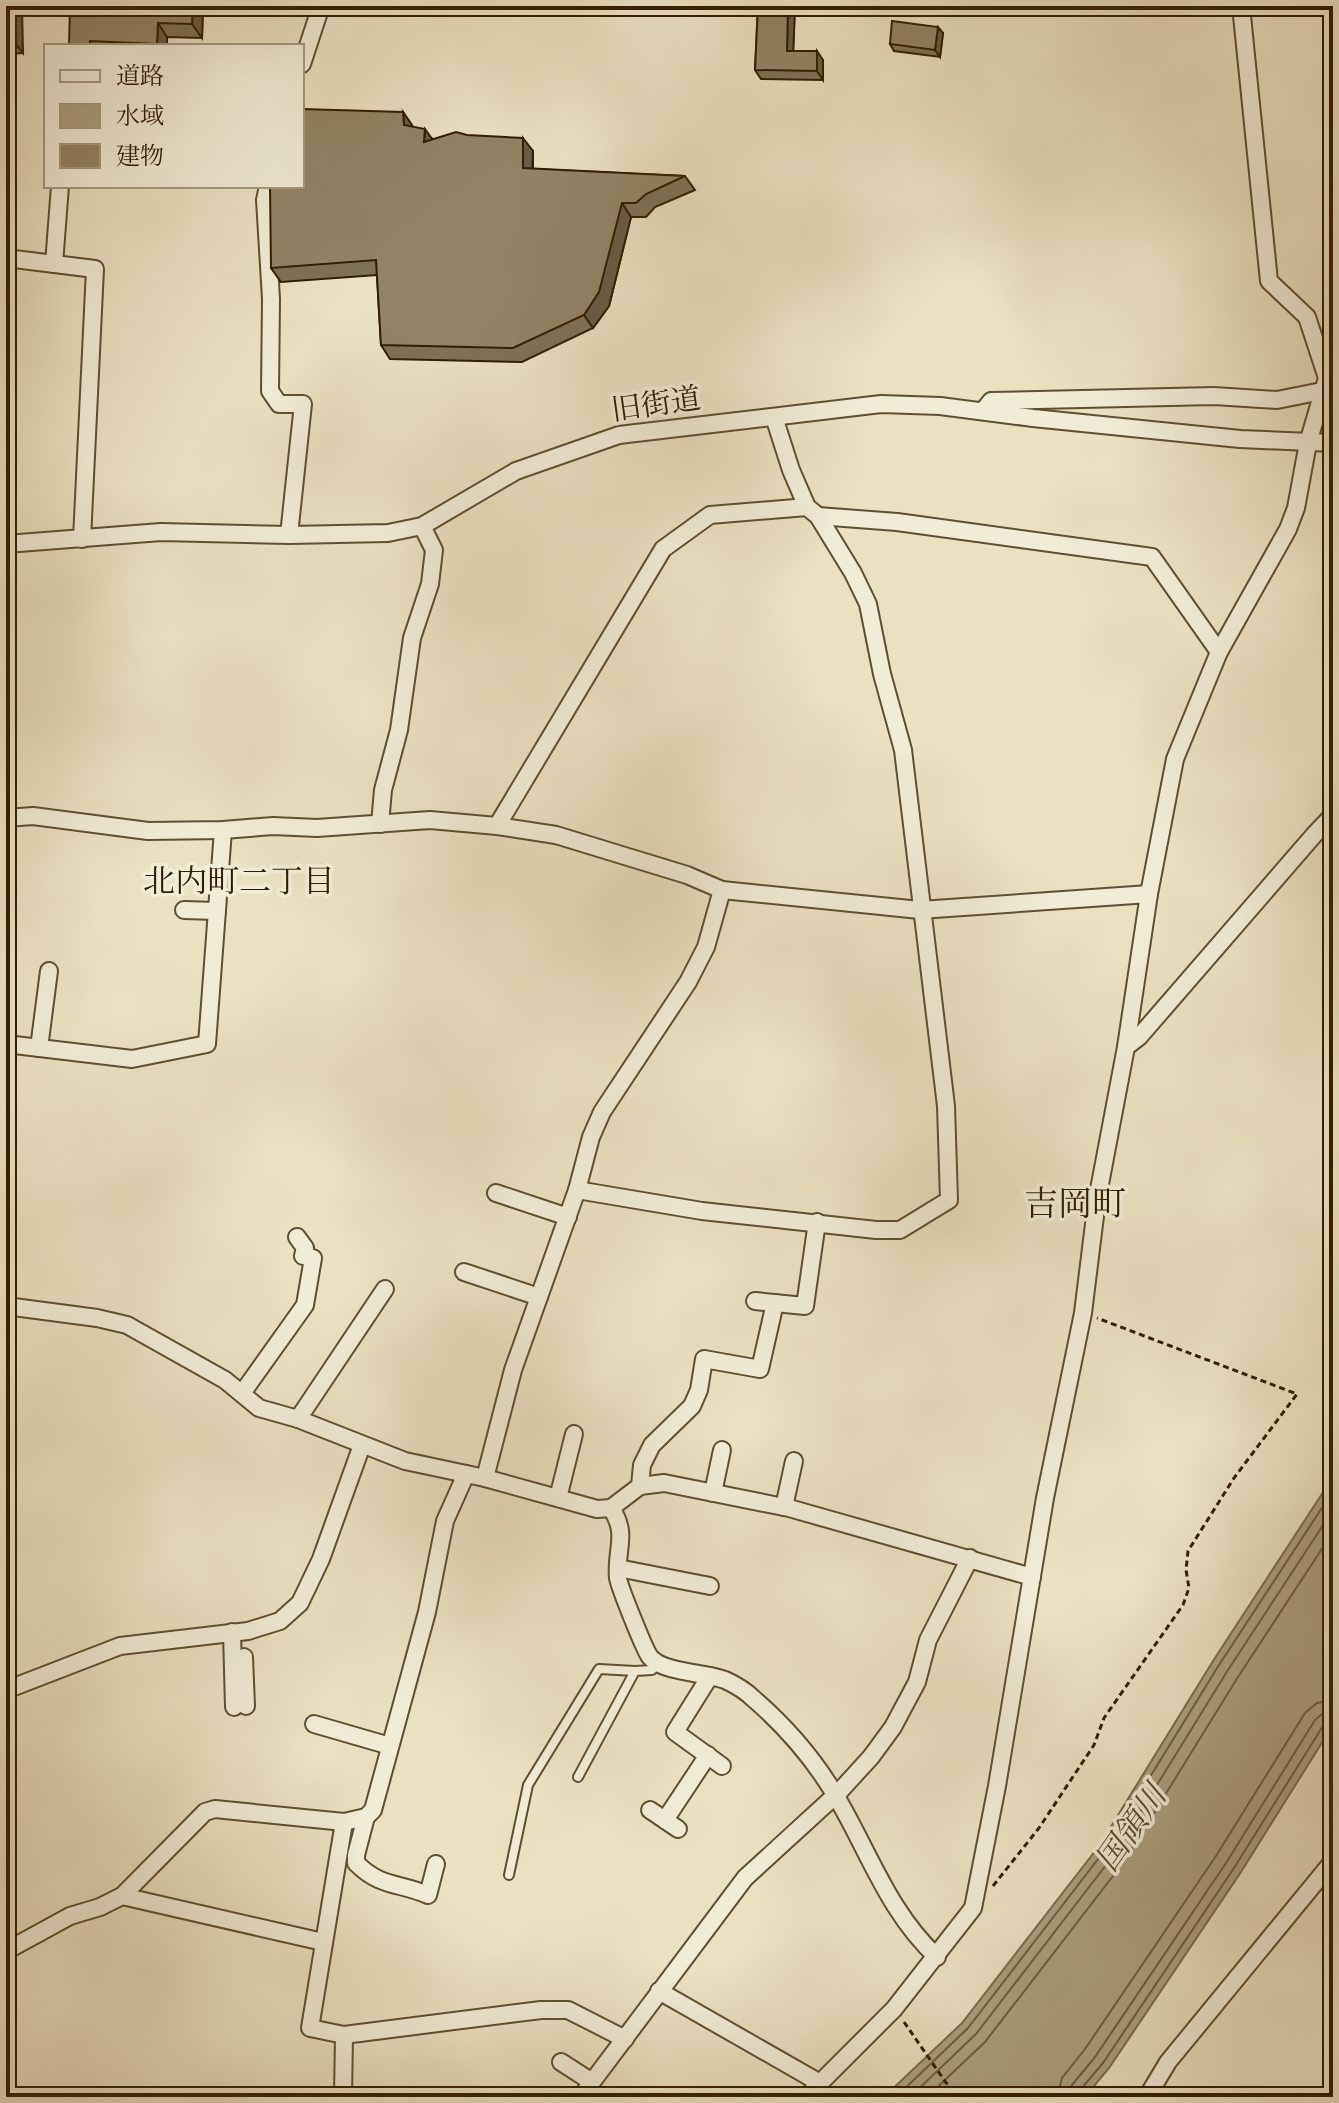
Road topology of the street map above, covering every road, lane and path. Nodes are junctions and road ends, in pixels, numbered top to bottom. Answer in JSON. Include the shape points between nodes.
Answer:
{"nodes":[{"id":1,"x":321,"y":6,"type":"edge"},
{"id":2,"x":1241,"y":6,"type":"edge"},
{"id":3,"x":304,"y":58,"type":"edge"},
{"id":4,"x":60,"y":188,"type":"edge"},
{"id":5,"x":268,"y":188,"type":"edge"},
{"id":6,"x":6,"y":258,"type":"edge"},
{"id":7,"x":54,"y":264,"type":"junction"},
{"id":8,"x":1329,"y":380,"type":"edge"},
{"id":9,"x":983,"y":411,"type":"junction"},
{"id":10,"x":774,"y":417,"type":"junction"},
{"id":11,"x":1308,"y":443,"type":"junction"},
{"id":12,"x":1333,"y":443,"type":"edge"},
{"id":13,"x":813,"y":512,"type":"junction"},
{"id":14,"x":422,"y":526,"type":"junction"},
{"id":15,"x":289,"y":535,"type":"junction"},
{"id":16,"x":82,"y":539,"type":"junction"},
{"id":17,"x":6,"y":544,"type":"edge"},
{"id":18,"x":1219,"y":652,"type":"junction"},
{"id":19,"x":1333,"y":815,"type":"edge"},
{"id":20,"x":6,"y":818,"type":"edge"},
{"id":21,"x":380,"y":824,"type":"junction"},
{"id":22,"x":497,"y":826,"type":"junction"},
{"id":23,"x":223,"y":830,"type":"junction"},
{"id":24,"x":722,"y":890,"type":"junction"},
{"id":25,"x":1149,"y":894,"type":"junction"},
{"id":26,"x":184,"y":910,"type":"dead end"},
{"id":27,"x":920,"y":910,"type":"junction"},
{"id":28,"x":217,"y":911,"type":"junction"},
{"id":29,"x":49,"y":971,"type":"dead end"},
{"id":30,"x":6,"y":1044,"type":"edge"},
{"id":31,"x":1126,"y":1047,"type":"junction"},
{"id":32,"x":39,"y":1048,"type":"junction"},
{"id":33,"x":577,"y":1190,"type":"junction"},
{"id":34,"x":496,"y":1193,"type":"dead end"},
{"id":35,"x":568,"y":1217,"type":"junction"},
{"id":36,"x":817,"y":1222,"type":"junction"},
{"id":37,"x":297,"y":1237,"type":"dead end"},
{"id":38,"x":464,"y":1272,"type":"dead end"},
{"id":39,"x":385,"y":1289,"type":"dead end"},
{"id":40,"x":539,"y":1297,"type":"junction"},
{"id":41,"x":755,"y":1301,"type":"dead end"},
{"id":42,"x":775,"y":1303,"type":"junction"},
{"id":43,"x":6,"y":1306,"type":"edge"},
{"id":44,"x":1083,"y":1313,"type":"junction"},
{"id":45,"x":243,"y":1392,"type":"junction"},
{"id":46,"x":298,"y":1419,"type":"junction"},
{"id":47,"x":574,"y":1434,"type":"dead end"},
{"id":48,"x":362,"y":1445,"type":"junction"},
{"id":49,"x":722,"y":1450,"type":"dead end"},
{"id":50,"x":794,"y":1461,"type":"dead end"},
{"id":51,"x":466,"y":1474,"type":"junction"},
{"id":52,"x":485,"y":1478,"type":"junction"},
{"id":53,"x":640,"y":1486,"type":"junction"},
{"id":54,"x":713,"y":1493,"type":"junction"},
{"id":55,"x":558,"y":1498,"type":"junction"},
{"id":56,"x":784,"y":1507,"type":"junction"},
{"id":57,"x":611,"y":1508,"type":"junction"},
{"id":58,"x":970,"y":1558,"type":"junction"},
{"id":59,"x":618,"y":1568,"type":"junction"},
{"id":60,"x":1032,"y":1577,"type":"junction"},
{"id":61,"x":710,"y":1586,"type":"dead end"},
{"id":62,"x":237,"y":1632,"type":"junction"},
{"id":63,"x":659,"y":1665,"type":"junction"},
{"id":64,"x":635,"y":1671,"type":"junction"},
{"id":65,"x":710,"y":1676,"type":"junction"},
{"id":66,"x":6,"y":1690,"type":"edge"},
{"id":67,"x":240,"y":1706,"type":"dead end"},
{"id":68,"x":314,"y":1724,"type":"dead end"},
{"id":69,"x":390,"y":1746,"type":"junction"},
{"id":70,"x":578,"y":1777,"type":"dead end"},
{"id":71,"x":836,"y":1796,"type":"junction"},
{"id":72,"x":366,"y":1817,"type":"junction"},
{"id":73,"x":664,"y":1820,"type":"dead end"},
{"id":74,"x":344,"y":1822,"type":"junction"},
{"id":75,"x":1333,"y":1861,"type":"edge"},
{"id":76,"x":436,"y":1864,"type":"dead end"},
{"id":77,"x":509,"y":1875,"type":"dead end"},
{"id":78,"x":978,"y":1890,"type":"junction"},
{"id":79,"x":122,"y":1896,"type":"junction"},
{"id":80,"x":323,"y":1942,"type":"junction"},
{"id":81,"x":6,"y":1951,"type":"edge"},
{"id":82,"x":937,"y":1957,"type":"junction"},
{"id":83,"x":659,"y":1991,"type":"junction"},
{"id":84,"x":899,"y":2015,"type":"dead end"},
{"id":85,"x":344,"y":2035,"type":"junction"},
{"id":86,"x":625,"y":2039,"type":"junction"},
{"id":87,"x":561,"y":2062,"type":"dead end"},
{"id":88,"x":592,"y":2082,"type":"junction"},
{"id":89,"x":820,"y":2083,"type":"junction"},
{"id":90,"x":343,"y":2097,"type":"edge"},
{"id":91,"x":581,"y":2097,"type":"edge"},
{"id":92,"x":806,"y":2097,"type":"edge"},
{"id":93,"x":956,"y":2097,"type":"edge"},
{"id":94,"x":1147,"y":2097,"type":"edge"}],
"edges":[{"from":1,"to":3,"type":"street"},
{"from":2,"to":8,"type":"street","via":[[1269,281],[1307,317]]},
{"from":4,"to":7,"type":"street"},
{"from":5,"to":15,"type":"street","via":[[270,391],[279,404],[303,404]]},
{"from":6,"to":7,"type":"street"},
{"from":7,"to":16,"type":"street","via":[[95,269]]},
{"from":8,"to":9,"type":"street","via":[[1277,400],[1214,396],[991,401]]},
{"from":8,"to":11,"type":"street"},
{"from":9,"to":10,"type":"street","name":"旧街道","via":[[881,404]]},
{"from":9,"to":11,"type":"street","name":"旧街道"},
{"from":10,"to":13,"type":"street","via":[[791,470]]},
{"from":10,"to":14,"type":"street","name":"旧街道","via":[[619,435],[516,471]]},
{"from":11,"to":12,"type":"street","name":"旧街道"},
{"from":11,"to":18,"type":"street","via":[[1288,529]]},
{"from":13,"to":18,"type":"street","via":[[1152,557]]},
{"from":13,"to":22,"type":"street","via":[[710,515],[663,549]]},
{"from":13,"to":27,"type":"street","via":[[868,604],[903,750]]},
{"from":14,"to":15,"type":"street","name":"旧街道","via":[[388,533]]},
{"from":14,"to":21,"type":"street","via":[[434,550],[430,584],[412,638]]},
{"from":15,"to":16,"type":"street","name":"旧街道","via":[[161,532]]},
{"from":16,"to":17,"type":"street","name":"旧街道"},
{"from":18,"to":25,"type":"street","via":[[1175,759]]},
{"from":19,"to":31,"type":"street"},
{"from":20,"to":23,"type":"street","via":[[33,816],[148,831]]},
{"from":21,"to":22,"type":"street","via":[[430,820]]},
{"from":21,"to":23,"type":"street"},
{"from":22,"to":24,"type":"street","via":[[556,835]]},
{"from":23,"to":28,"type":"street"},
{"from":24,"to":27,"type":"street"},
{"from":24,"to":33,"type":"street","via":[[706,947],[688,982],[602,1112]]},
{"from":25,"to":27,"type":"street"},
{"from":25,"to":31,"type":"street"},
{"from":26,"to":28,"type":"street"},
{"from":27,"to":36,"type":"street","via":[[946,1106],[949,1200],[900,1230]]},
{"from":28,"to":32,"type":"street","via":[[207,1044],[132,1059]]},
{"from":29,"to":32,"type":"street"},
{"from":30,"to":32,"type":"street"},
{"from":31,"to":44,"type":"street","via":[[1097,1200]]},
{"from":33,"to":35,"type":"street"},
{"from":33,"to":36,"type":"street","via":[[702,1211]]},
{"from":34,"to":35,"type":"street"},
{"from":35,"to":40,"type":"street"},
{"from":36,"to":42,"type":"street","via":[[805,1306]]},
{"from":37,"to":45,"type":"street","via":[[305,1248],[303,1256],[313,1258],[305,1305]]},
{"from":38,"to":40,"type":"street"},
{"from":39,"to":46,"type":"street"},
{"from":40,"to":52,"type":"street","via":[[513,1370]]},
{"from":41,"to":42,"type":"street"},
{"from":42,"to":53,"type":"street","via":[[760,1369],[704,1359],[692,1406],[652,1445]]},
{"from":43,"to":45,"type":"street","via":[[127,1325]]},
{"from":44,"to":60,"type":"street"},
{"from":44,"to":78,"type":"path","via":[[1297,1394],[1203,1524],[1188,1551],[1189,1588],[1183,1605],[1104,1718],[1094,1745],[999,1882]]},
{"from":45,"to":46,"type":"street","via":[[259,1408]]},
{"from":46,"to":48,"type":"street"},
{"from":47,"to":55,"type":"street"},
{"from":48,"to":51,"type":"street"},
{"from":48,"to":62,"type":"street","via":[[300,1603],[280,1621]]},
{"from":49,"to":54,"type":"street"},
{"from":50,"to":56,"type":"street"},
{"from":51,"to":52,"type":"street"},
{"from":51,"to":69,"type":"street","via":[[445,1521],[427,1612]]},
{"from":52,"to":55,"type":"street"},
{"from":53,"to":54,"type":"street","via":[[664,1483]]},
{"from":53,"to":57,"type":"street"},
{"from":54,"to":56,"type":"street"},
{"from":55,"to":57,"type":"street"},
{"from":56,"to":58,"type":"street"},
{"from":57,"to":59,"type":"street","via":[[622,1536]]},
{"from":58,"to":60,"type":"street"},
{"from":58,"to":71,"type":"street","via":[[928,1640],[917,1682],[893,1727]]},
{"from":59,"to":61,"type":"street"},
{"from":59,"to":63,"type":"street","via":[[619,1590],[649,1655]]},
{"from":60,"to":78,"type":"street"},
{"from":62,"to":66,"type":"street","via":[[120,1646]]},
{"from":62,"to":67,"type":"street"},
{"from":63,"to":64,"type":"lane"},
{"from":63,"to":65,"type":"street"},
{"from":64,"to":70,"type":"lane"},
{"from":64,"to":77,"type":"lane","via":[[599,1669],[528,1785]]},
{"from":65,"to":71,"type":"street","via":[[754,1698]]},
{"from":65,"to":73,"type":"street","via":[[675,1732],[715,1760]]},
{"from":68,"to":69,"type":"street"},
{"from":69,"to":72,"type":"street","via":[[373,1810]]},
{"from":71,"to":82,"type":"street","via":[[879,1882],[918,1940]]},
{"from":71,"to":83,"type":"street","via":[[745,1878]]},
{"from":72,"to":74,"type":"street"},
{"from":72,"to":76,"type":"street","via":[[356,1863],[378,1882],[393,1877],[428,1895]]},
{"from":74,"to":79,"type":"street","via":[[205,1812]]},
{"from":74,"to":80,"type":"street"},
{"from":75,"to":94,"type":"street","via":[[1168,2062]]},
{"from":78,"to":82,"type":"street","via":[[973,1908]]},
{"from":79,"to":80,"type":"street"},
{"from":79,"to":81,"type":"street","via":[[70,1916]]},
{"from":80,"to":85,"type":"street","via":[[310,2028]]},
{"from":82,"to":89,"type":"street"},
{"from":83,"to":86,"type":"street"},
{"from":83,"to":89,"type":"street"},
{"from":84,"to":93,"type":"path"},
{"from":85,"to":86,"type":"street","via":[[568,2010]]},
{"from":85,"to":90,"type":"street"},
{"from":86,"to":88,"type":"street"},
{"from":87,"to":88,"type":"street"},
{"from":88,"to":91,"type":"street"},
{"from":89,"to":92,"type":"street"}]}
